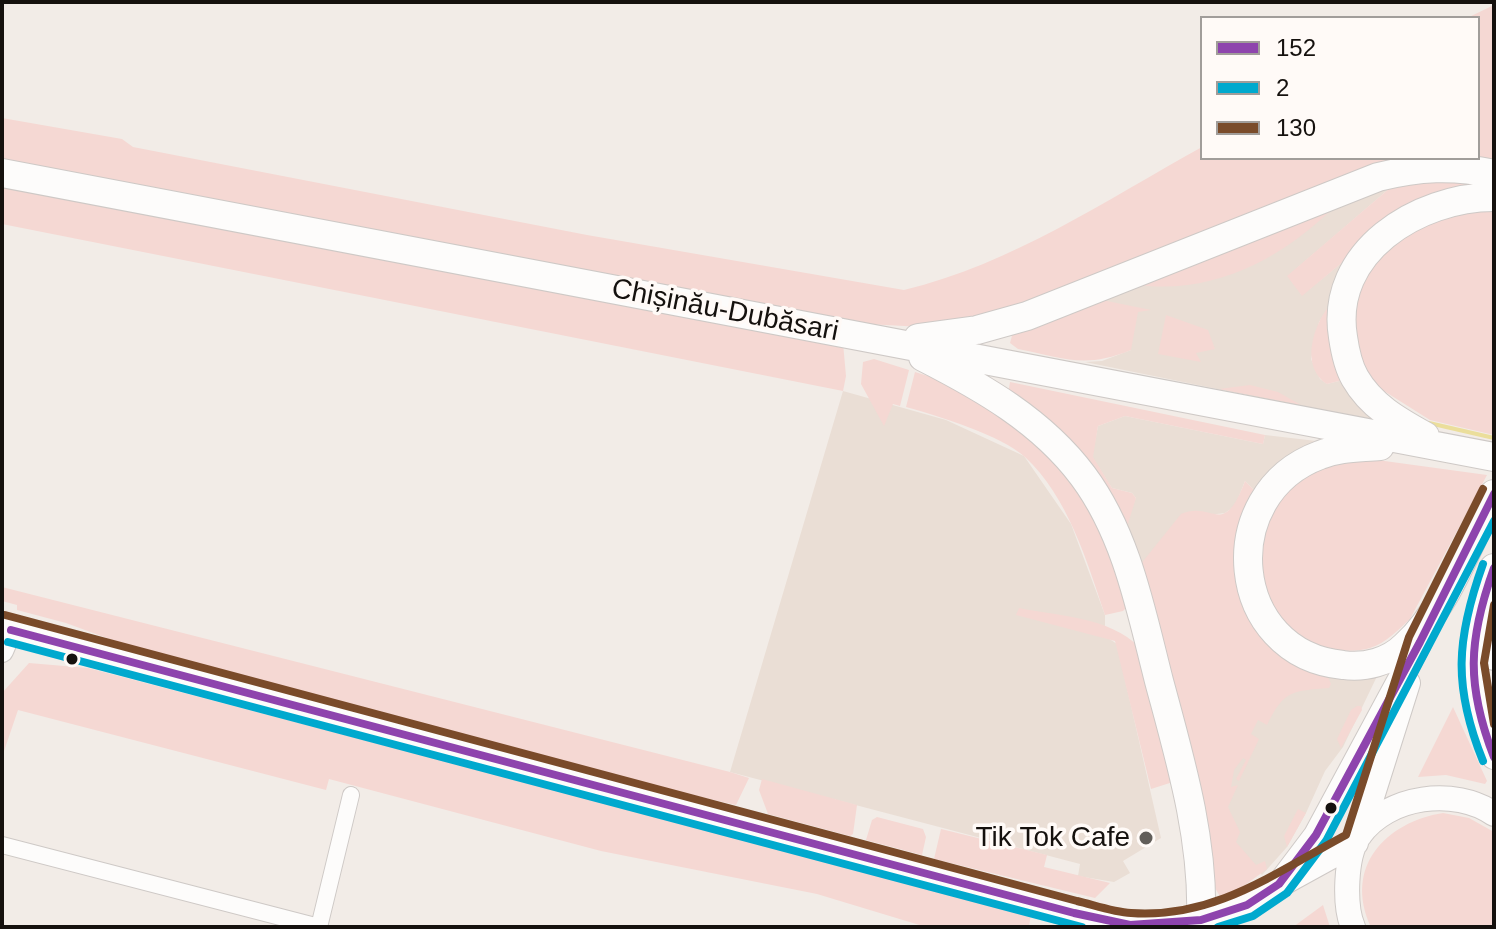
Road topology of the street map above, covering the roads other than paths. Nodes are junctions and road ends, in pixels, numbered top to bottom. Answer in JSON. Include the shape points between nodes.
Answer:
{"nodes":[{"id":1,"x":2,"y":173,"type":"edge"},
{"id":2,"x":1494,"y":174,"type":"edge"},
{"id":3,"x":1494,"y":197,"type":"edge"},
{"id":4,"x":889,"y":342,"type":"junction"},
{"id":5,"x":1414,"y":442,"type":"junction"},
{"id":6,"x":1447,"y":448,"type":"junction"},
{"id":7,"x":1494,"y":457,"type":"edge"},
{"id":8,"x":1488,"y":505,"type":"edge"},
{"id":9,"x":1494,"y":568,"type":"edge"},
{"id":10,"x":1426,"y":629,"type":"junction"},
{"id":11,"x":5,"y":636,"type":"edge"},
{"id":12,"x":1494,"y":656,"type":"edge"},
{"id":13,"x":1494,"y":757,"type":"edge"},
{"id":14,"x":1342,"y":786,"type":"junction"},
{"id":15,"x":351,"y":795,"type":"dead end"},
{"id":16,"x":1494,"y":814,"type":"edge"},
{"id":17,"x":1359,"y":834,"type":"junction"},
{"id":18,"x":2,"y":845,"type":"edge"},
{"id":19,"x":1279,"y":884,"type":"junction"},
{"id":20,"x":1073,"y":920,"type":"edge"},
{"id":21,"x":1201,"y":920,"type":"junction"},
{"id":22,"x":1134,"y":926,"type":"edge"},
{"id":23,"x":319,"y":927,"type":"edge"},
{"id":24,"x":1353,"y":927,"type":"edge"}],
"edges":[{"from":1,"to":4,"type":"highway","name":"Chișinău-Dubăsari"},
{"from":2,"to":4,"type":"highway","via":[[1433,167],[1378,177],[1027,316],[977,330]]},
{"from":3,"to":6,"type":"highway","via":[[1421,214],[1387,233],[1362,255],[1342,302],[1344,346],[1355,379],[1392,418]]},
{"from":4,"to":5,"type":"highway","name":"Chișinău-Dubăsari"},
{"from":4,"to":21,"type":"highway","via":[[1016,410],[1061,451],[1100,504],[1138,599],[1182,768],[1200,863]]},
{"from":5,"to":6,"type":"highway","name":"Chișinău-Dubăsari"},
{"from":5,"to":10,"type":"highway","via":[[1339,449],[1294,468],[1265,497],[1255,519],[1248,574],[1270,628],[1287,645],[1320,662],[1379,662]]},
{"from":6,"to":7,"type":"highway","name":"Chișinău-Dubăsari"},
{"from":8,"to":10,"type":"highway"},
{"from":9,"to":12,"type":"highway"},
{"from":9,"to":13,"type":"main road","via":[[1474,625],[1470,665],[1473,700]]},
{"from":10,"to":14,"type":"main road"},
{"from":10,"to":17,"type":"main road"},
{"from":11,"to":20,"type":"main road"},
{"from":14,"to":17,"type":"main road"},
{"from":14,"to":19,"type":"main road","via":[[1308,847]]},
{"from":15,"to":23,"type":"street"},
{"from":16,"to":17,"type":"main road","via":[[1465,800],[1439,797],[1391,812]]},
{"from":17,"to":19,"type":"main road"},
{"from":17,"to":24,"type":"main road","via":[[1347,887]]},
{"from":18,"to":23,"type":"street"},
{"from":19,"to":21,"type":"main road","via":[[1247,905]]},
{"from":20,"to":22,"type":"main road"},
{"from":21,"to":22,"type":"main road"}]}
